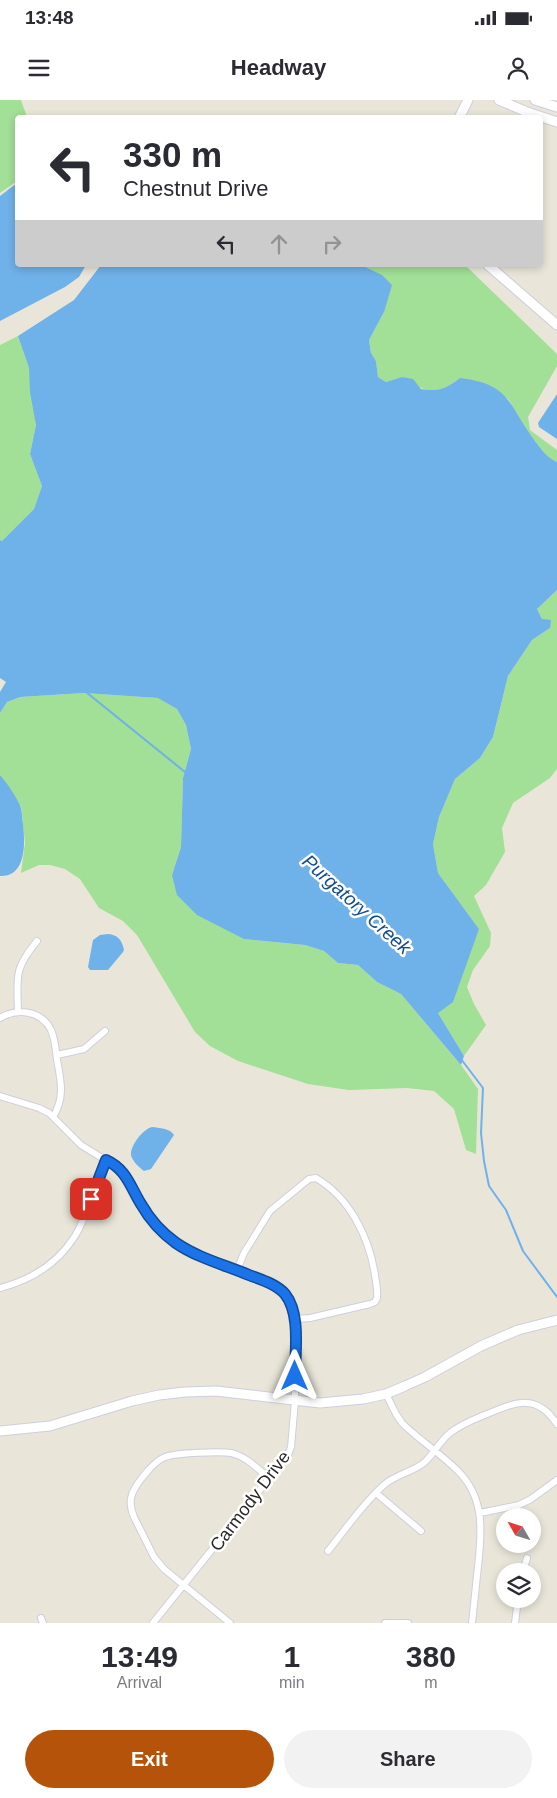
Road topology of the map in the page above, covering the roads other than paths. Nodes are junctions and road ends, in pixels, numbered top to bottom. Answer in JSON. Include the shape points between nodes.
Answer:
{"nodes":[{"id":1,"x":468,"y":100,"type":"edge"},
{"id":2,"x":499,"y":100,"type":"edge"},
{"id":3,"x":535,"y":100,"type":"edge"},
{"id":4,"x":557,"y":107,"type":"edge"},
{"id":5,"x":460,"y":115,"type":"edge"},
{"id":6,"x":536,"y":115,"type":"edge"},
{"id":7,"x":543,"y":117,"type":"edge"},
{"id":8,"x":557,"y":122,"type":"edge"},
{"id":9,"x":490,"y":267,"type":"edge"},
{"id":10,"x":557,"y":325,"type":"edge"},
{"id":11,"x":37,"y":941,"type":"dead end"},
{"id":12,"x":18,"y":1011,"type":"junction"},
{"id":13,"x":0,"y":1018,"type":"edge"},
{"id":14,"x":104,"y":1031,"type":"dead end"},
{"id":15,"x":57,"y":1055,"type":"junction"},
{"id":16,"x":0,"y":1096,"type":"edge"},
{"id":17,"x":52,"y":1117,"type":"junction"},
{"id":18,"x":106,"y":1160,"type":"junction"},
{"id":19,"x":238,"y":1270,"type":"junction"},
{"id":20,"x":0,"y":1288,"type":"edge"},
{"id":21,"x":296,"y":1319,"type":"junction"},
{"id":22,"x":554,"y":1320,"type":"edge"},
{"id":23,"x":386,"y":1394,"type":"junction"},
{"id":24,"x":295,"y":1401,"type":"junction"},
{"id":25,"x":557,"y":1424,"type":"edge"},
{"id":26,"x":0,"y":1431,"type":"edge"},
{"id":27,"x":434,"y":1451,"type":"junction"},
{"id":28,"x":270,"y":1479,"type":"junction"},
{"id":29,"x":557,"y":1480,"type":"edge"},
{"id":30,"x":376,"y":1493,"type":"junction"},
{"id":31,"x":480,"y":1513,"type":"junction"},
{"id":32,"x":421,"y":1531,"type":"dead end"},
{"id":33,"x":328,"y":1552,"type":"dead end"},
{"id":34,"x":527,"y":1558,"type":"dead end"},
{"id":35,"x":525,"y":1563,"type":"edge"},
{"id":36,"x":184,"y":1586,"type":"junction"},
{"id":37,"x":517,"y":1608,"type":"edge"},
{"id":38,"x":153,"y":1623,"type":"edge"},
{"id":39,"x":230,"y":1623,"type":"edge"},
{"id":40,"x":385,"y":1623,"type":"edge"},
{"id":41,"x":408,"y":1623,"type":"edge"},
{"id":42,"x":472,"y":1623,"type":"edge"},
{"id":43,"x":515,"y":1623,"type":"edge"}],
"edges":[{"from":1,"to":5,"type":"street"},
{"from":2,"to":6,"type":"street"},
{"from":3,"to":4,"type":"street"},
{"from":7,"to":8,"type":"street"},
{"from":9,"to":10,"type":"street"},
{"from":11,"to":12,"type":"street","via":[[19,968]]},
{"from":12,"to":13,"type":"street"},
{"from":12,"to":15,"type":"street","via":[[28,1012],[44,1021],[51,1029]]},
{"from":14,"to":15,"type":"street","via":[[84,1049]]},
{"from":15,"to":17,"type":"street","via":[[62,1094]]},
{"from":16,"to":17,"type":"street","name":"Carmody Drive","via":[[39,1108]]},
{"from":17,"to":18,"type":"street","name":"Carmody Drive","via":[[71,1137]]},
{"from":18,"to":19,"type":"street","name":"Carmody Drive","via":[[128,1178],[140,1203],[161,1230],[203,1257]]},
{"from":18,"to":20,"type":"street","via":[[84,1219],[65,1250],[38,1273]]},
{"from":19,"to":21,"type":"street","name":"Carmody Drive","via":[[277,1287],[291,1302]]},
{"from":19,"to":21,"type":"street","via":[[244,1253],[270,1210],[309,1179],[320,1180],[351,1212],[365,1236],[372,1257],[378,1298],[370,1304]]},
{"from":21,"to":24,"type":"street","name":"Carmody Drive"},
{"from":22,"to":23,"type":"street","via":[[480,1346],[425,1377]]},
{"from":23,"to":24,"type":"street","via":[[341,1402]]},
{"from":23,"to":27,"type":"street","via":[[402,1423]]},
{"from":24,"to":26,"type":"street","via":[[248,1393],[176,1393],[132,1401],[50,1426]]},
{"from":24,"to":28,"type":"street","name":"Carmody Drive","via":[[291,1447]]},
{"from":25,"to":27,"type":"street","via":[[540,1407],[518,1402],[460,1426]]},
{"from":27,"to":30,"type":"street","via":[[424,1462],[395,1477]]},
{"from":27,"to":31,"type":"street","via":[[467,1481]]},
{"from":28,"to":36,"type":"street","name":"Carmody Drive"},
{"from":28,"to":36,"type":"street","via":[[243,1458],[228,1452],[171,1455],[152,1466],[133,1493],[131,1509],[158,1563]]},
{"from":29,"to":31,"type":"street","via":[[519,1505]]},
{"from":30,"to":32,"type":"street"},
{"from":30,"to":33,"type":"street"},
{"from":31,"to":42,"type":"street","via":[[482,1538]]},
{"from":34,"to":35,"type":"street"},
{"from":36,"to":38,"type":"street","name":"Carmody Drive"},
{"from":36,"to":39,"type":"street"},
{"from":37,"to":43,"type":"street"},
{"from":40,"to":41,"type":"street"}]}
